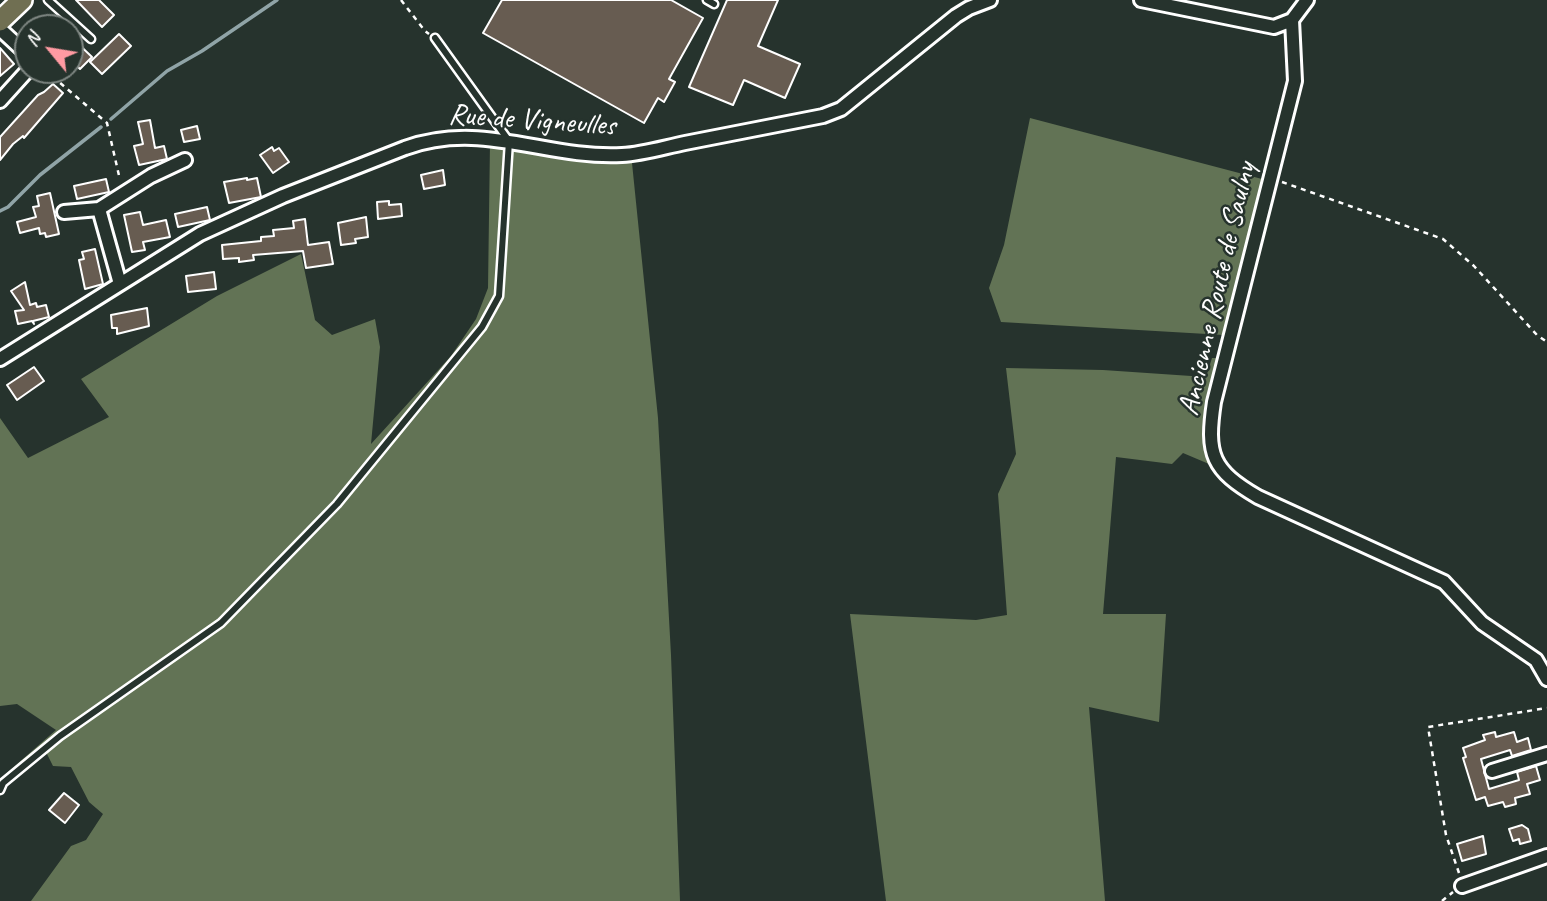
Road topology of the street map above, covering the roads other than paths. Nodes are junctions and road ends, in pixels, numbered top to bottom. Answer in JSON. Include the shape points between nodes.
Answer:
{"nodes":[{"id":1,"x":22,"y":0,"type":"edge"},
{"id":2,"x":48,"y":0,"type":"edge"},
{"id":3,"x":707,"y":0,"type":"edge"},
{"id":4,"x":990,"y":0,"type":"edge"},
{"id":5,"x":1141,"y":0,"type":"edge"},
{"id":6,"x":1307,"y":0,"type":"edge"},
{"id":7,"x":714,"y":4,"type":"dead end"},
{"id":8,"x":1292,"y":20,"type":"junction"},
{"id":9,"x":0,"y":21,"type":"edge"},
{"id":10,"x":0,"y":29,"type":"edge"},
{"id":11,"x":435,"y":38,"type":"road end"},
{"id":12,"x":90,"y":39,"type":"dead end"},
{"id":13,"x":14,"y":42,"type":"edge"},
{"id":14,"x":15,"y":84,"type":"edge"},
{"id":15,"x":0,"y":101,"type":"edge"},
{"id":16,"x":509,"y":141,"type":"junction"},
{"id":17,"x":185,"y":160,"type":"dead end"},
{"id":18,"x":99,"y":209,"type":"junction"},
{"id":19,"x":64,"y":212,"type":"dead end"},
{"id":20,"x":120,"y":284,"type":"junction"},
{"id":21,"x":2,"y":354,"type":"edge"},
{"id":22,"x":1547,"y":679,"type":"edge"},
{"id":23,"x":1547,"y":754,"type":"edge"},
{"id":24,"x":1492,"y":771,"type":"dead end"},
{"id":25,"x":0,"y":790,"type":"edge"},
{"id":26,"x":1547,"y":856,"type":"edge"},
{"id":27,"x":1462,"y":886,"type":"road end"}],
"edges":[{"from":1,"to":9,"type":"main road"},
{"from":2,"to":12,"type":"lane"},
{"from":3,"to":7,"type":"lane"},
{"from":4,"to":16,"type":"street","name":"Rue de Vigneulles","via":[[956,16],[841,109],[823,116],[623,155],[565,152]]},
{"from":5,"to":8,"type":"street","via":[[1274,27]]},
{"from":6,"to":8,"type":"street"},
{"from":8,"to":22,"type":"street","name":"Ancienne Route de Saulny","via":[[1294,81],[1210,426],[1218,467],[1231,482],[1258,497],[1444,582],[1482,623],[1536,660]]},
{"from":10,"to":13,"type":"street"},
{"from":11,"to":16,"type":"lane"},
{"from":14,"to":15,"type":"street"},
{"from":16,"to":20,"type":"street","name":"Rue de Vigneulles","via":[[458,136],[412,145],[200,234]]},
{"from":16,"to":25,"type":"lane","via":[[499,296],[482,327],[337,504],[221,622],[60,736]]},
{"from":17,"to":18,"type":"street"},
{"from":18,"to":19,"type":"street"},
{"from":18,"to":20,"type":"street"},
{"from":20,"to":21,"type":"street","name":"Rue de Vigneulles"},
{"from":23,"to":24,"type":"street"},
{"from":26,"to":27,"type":"street"}]}
